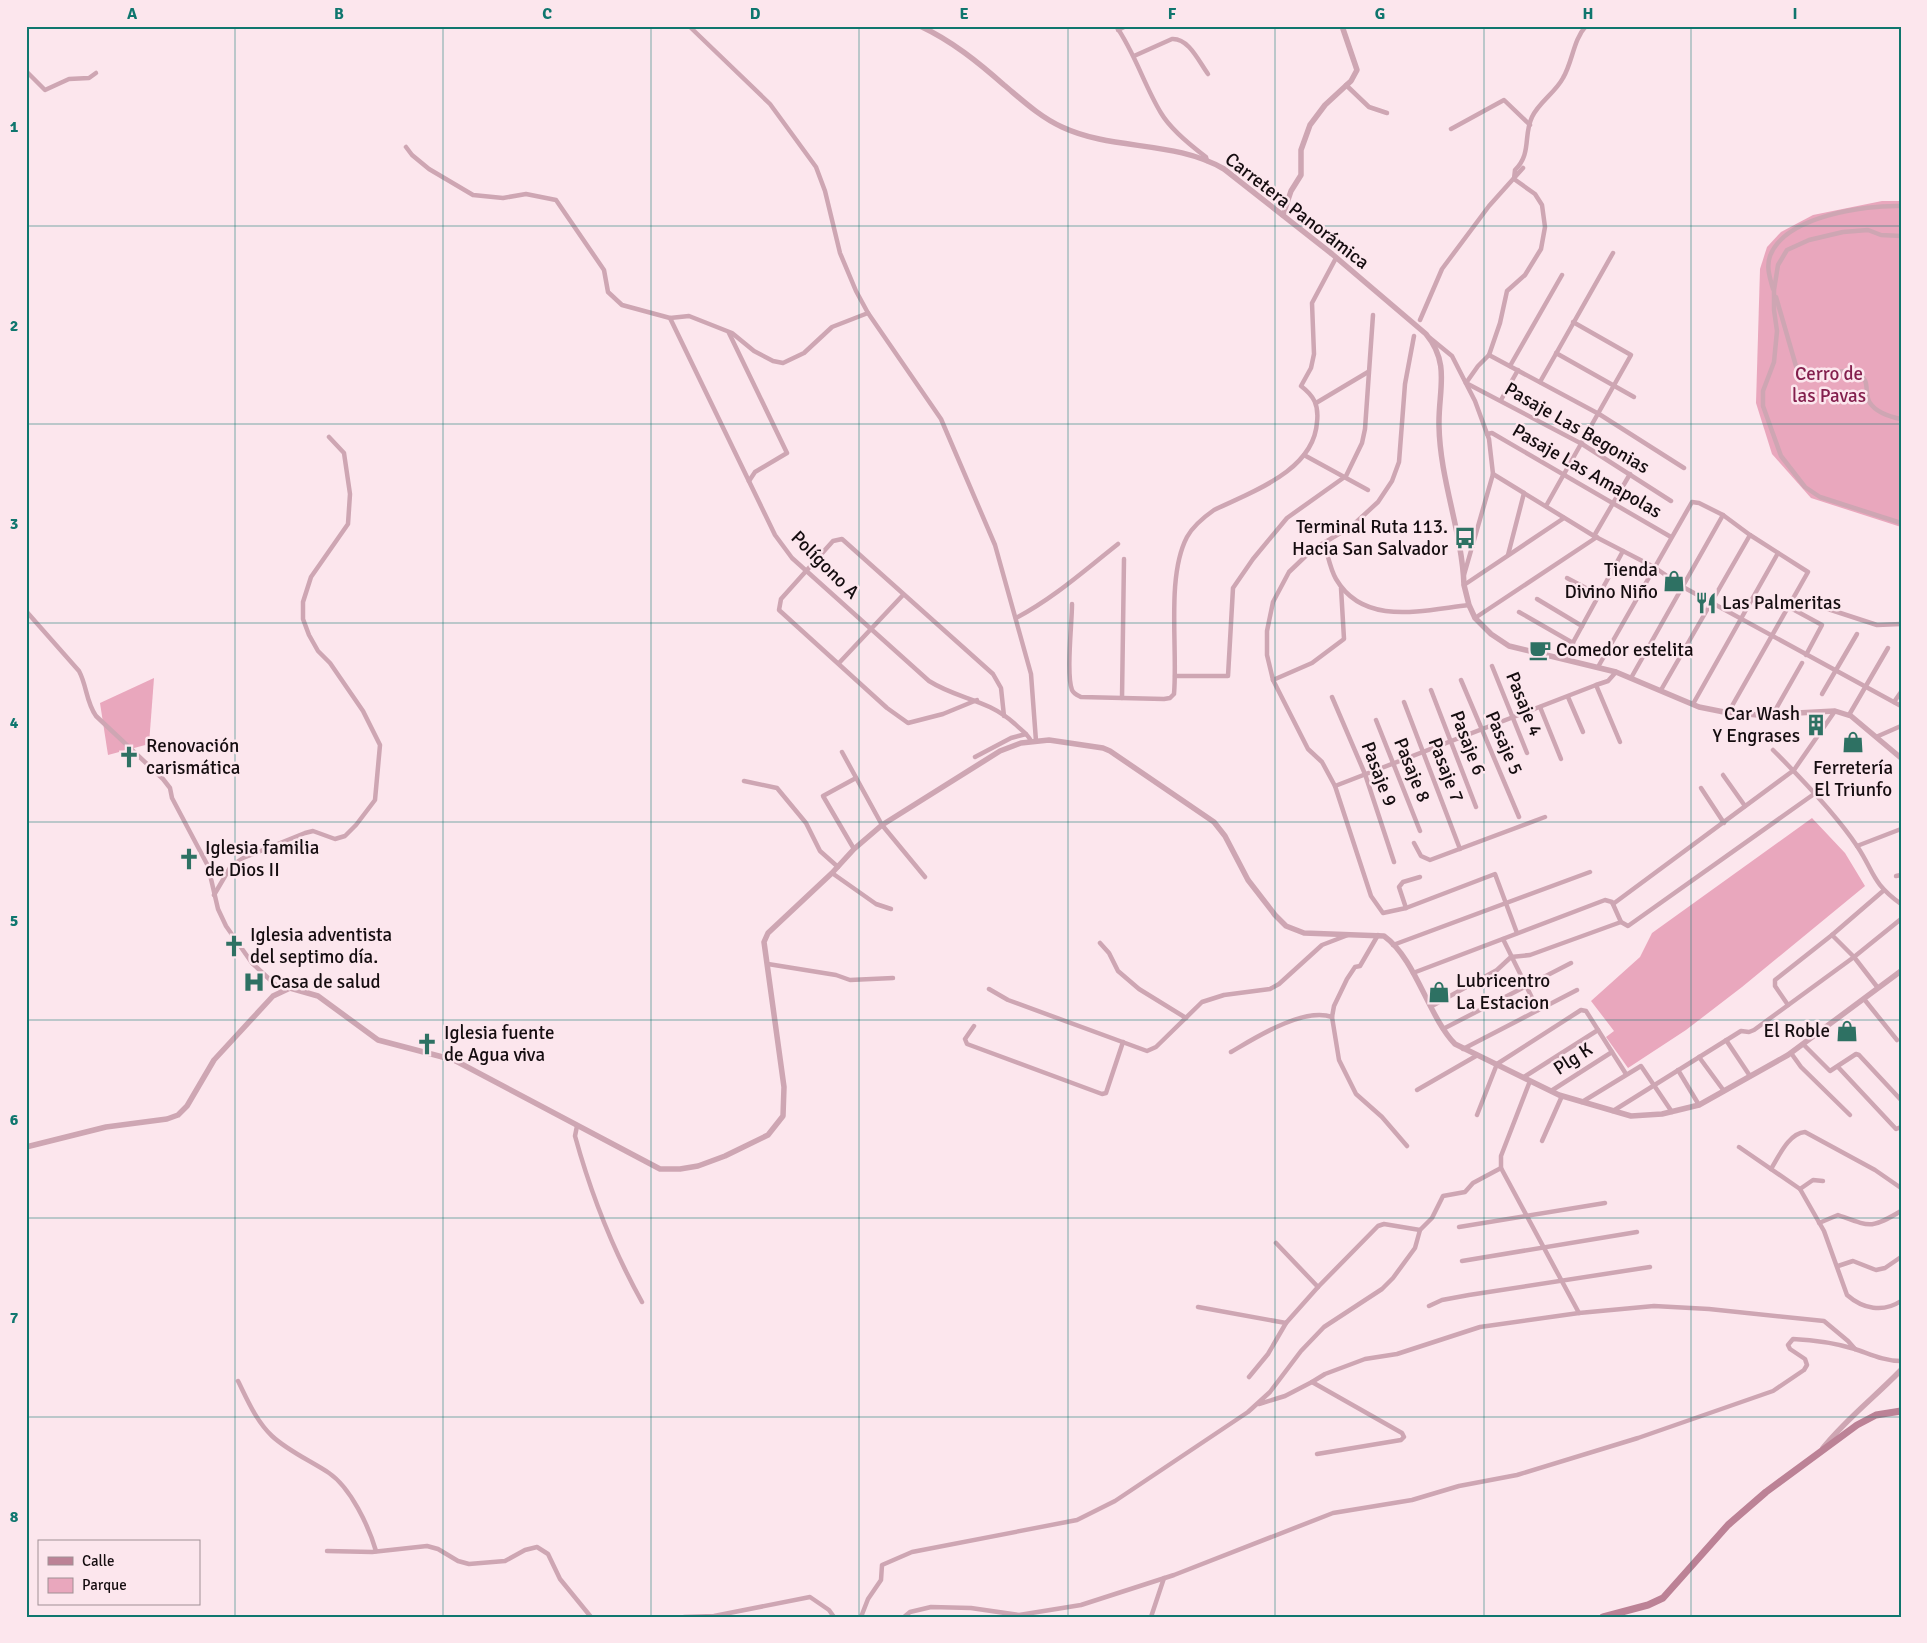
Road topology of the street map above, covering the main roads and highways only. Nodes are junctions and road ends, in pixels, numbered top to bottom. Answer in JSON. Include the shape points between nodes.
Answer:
{"nodes":[{"id":1,"x":1901,"y":1411,"type":"edge"},
{"id":2,"x":1603,"y":1617,"type":"edge"}],
"edges":[{"from":1,"to":2,"type":"main road","via":[[1866,1420],[1736,1517],[1663,1598]]}]}
